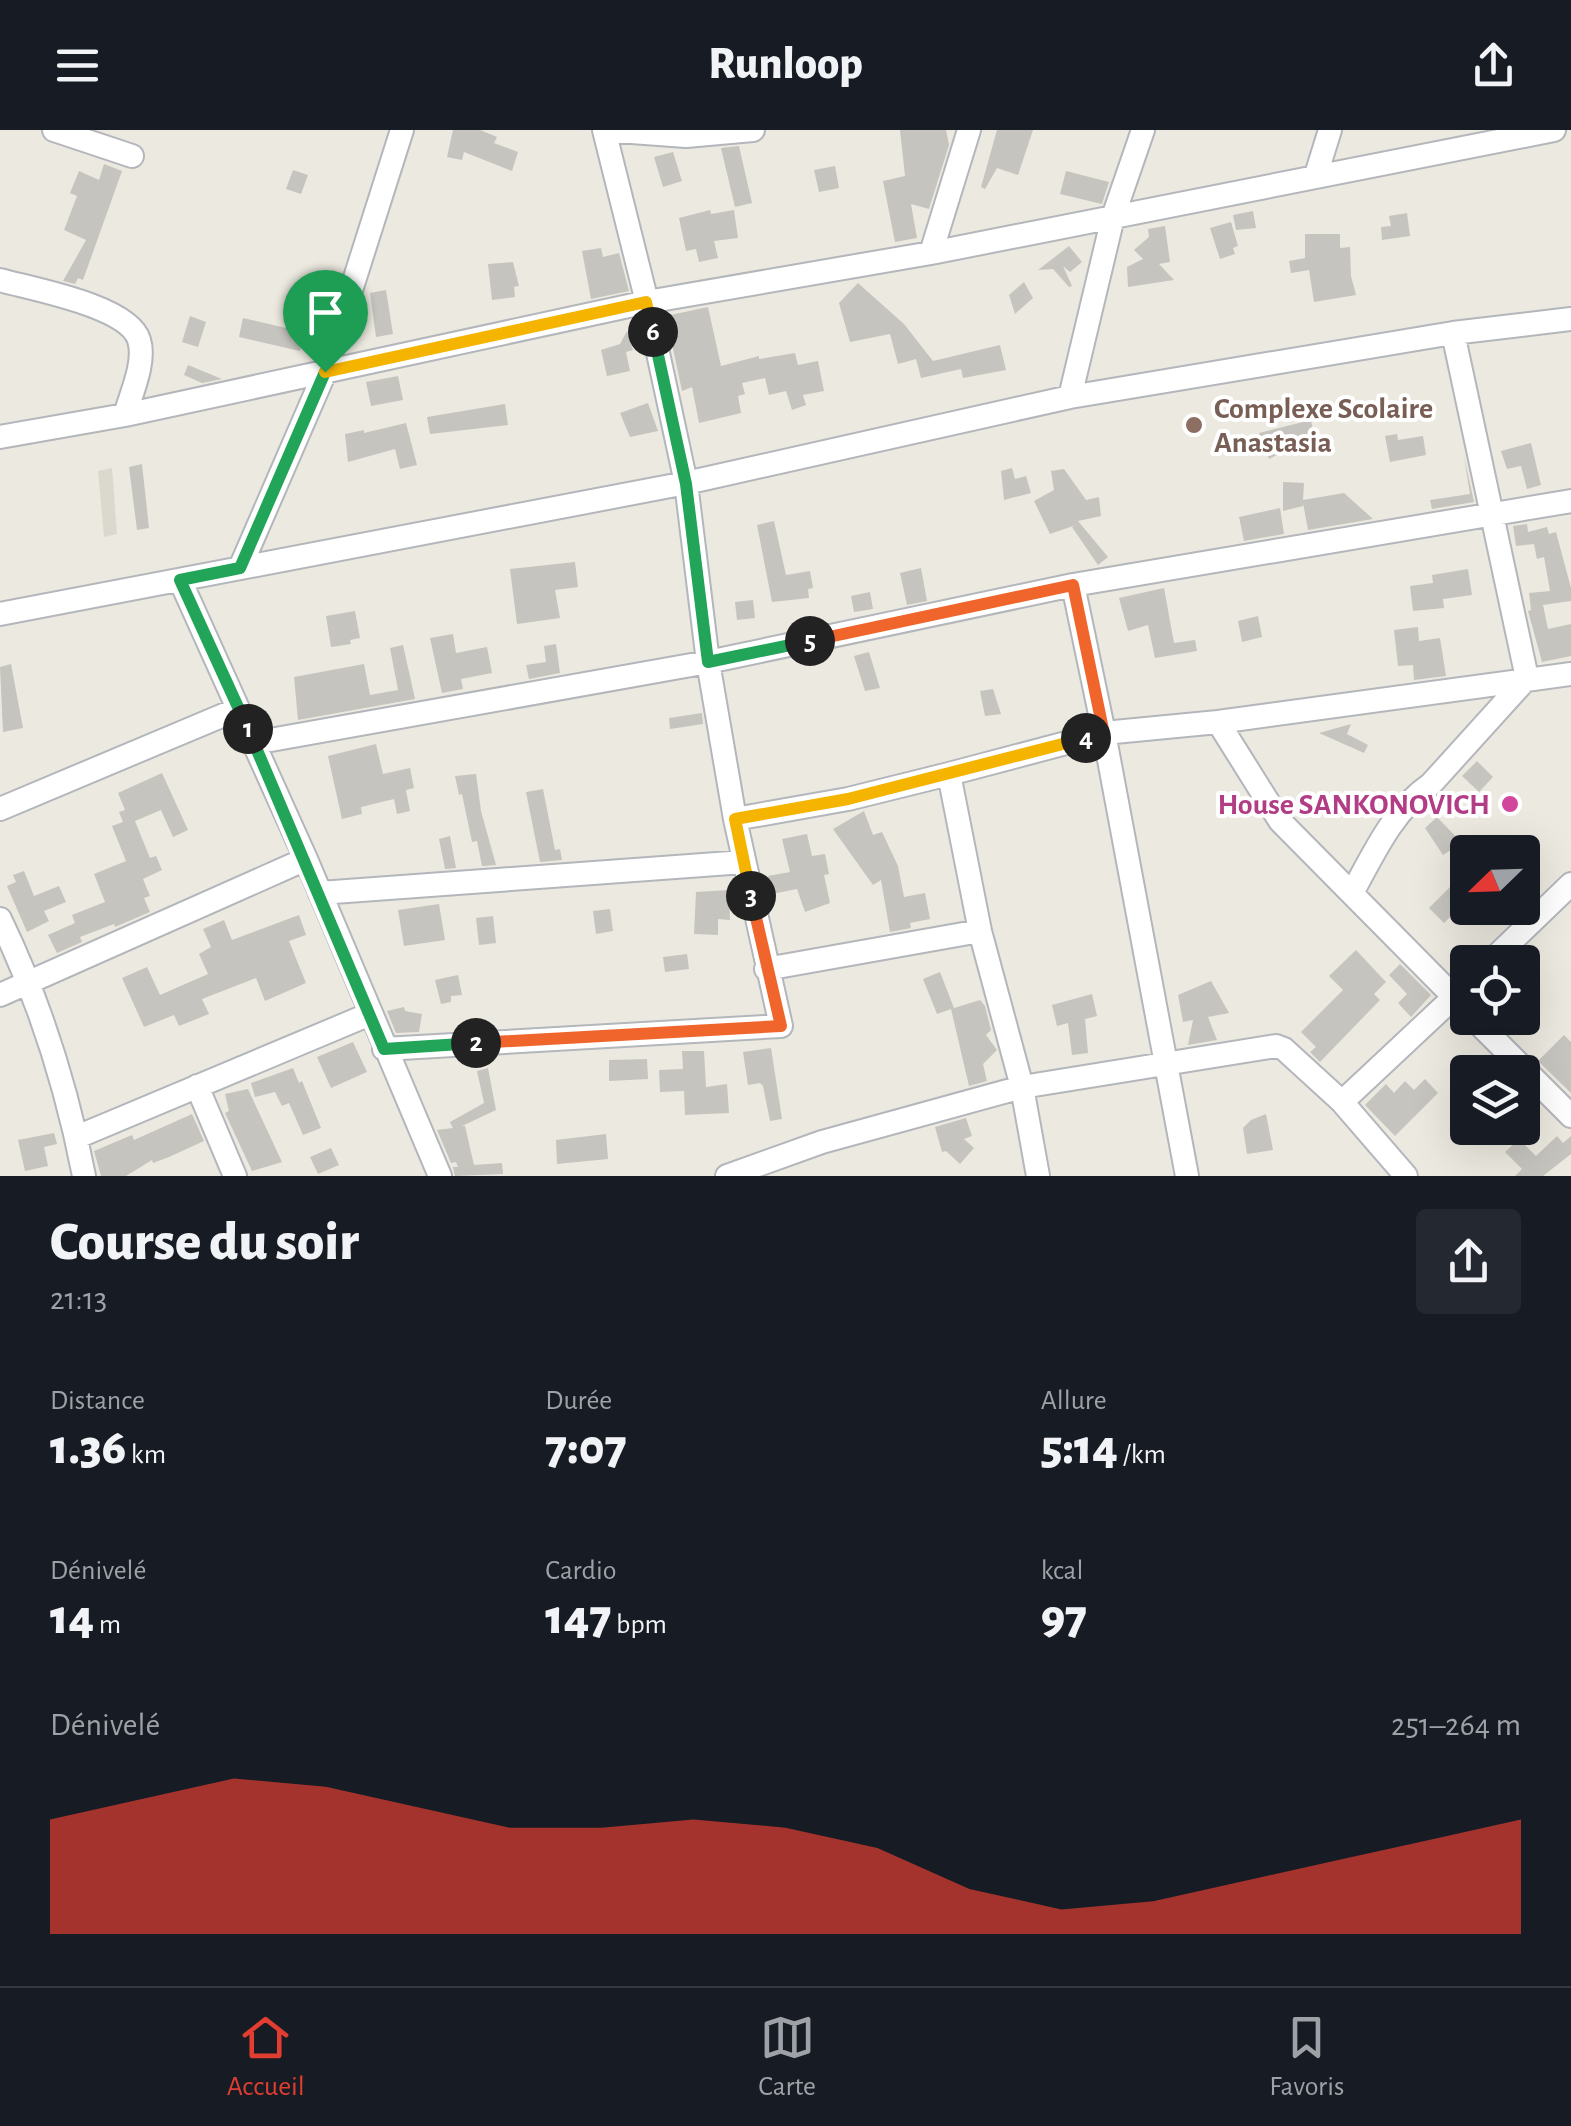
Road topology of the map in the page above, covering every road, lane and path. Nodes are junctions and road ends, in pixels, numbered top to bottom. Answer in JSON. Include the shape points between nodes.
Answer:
{"nodes":[{"id":1,"x":54,"y":130,"type":"edge"},
{"id":2,"x":402,"y":130,"type":"edge"},
{"id":3,"x":604,"y":130,"type":"edge"},
{"id":4,"x":754,"y":130,"type":"edge"},
{"id":5,"x":969,"y":130,"type":"edge"},
{"id":6,"x":1143,"y":130,"type":"edge"},
{"id":7,"x":1330,"y":130,"type":"edge"},
{"id":8,"x":1554,"y":130,"type":"edge"},
{"id":9,"x":132,"y":156,"type":"dead end"},
{"id":10,"x":1316,"y":176,"type":"junction"},
{"id":11,"x":1113,"y":218,"type":"junction"},
{"id":12,"x":931,"y":252,"type":"junction"},
{"id":13,"x":0,"y":280,"type":"edge"},
{"id":14,"x":646,"y":302,"type":"junction"},
{"id":15,"x":1571,"y":319,"type":"edge"},
{"id":16,"x":1452,"y":333,"type":"junction"},
{"id":17,"x":325,"y":372,"type":"junction"},
{"id":18,"x":1070,"y":397,"type":"junction"},
{"id":19,"x":125,"y":415,"type":"junction"},
{"id":20,"x":0,"y":436,"type":"edge"},
{"id":21,"x":686,"y":484,"type":"junction"},
{"id":22,"x":1571,"y":500,"type":"edge"},
{"id":23,"x":1493,"y":514,"type":"junction"},
{"id":24,"x":240,"y":568,"type":"junction"},
{"id":25,"x":180,"y":580,"type":"junction"},
{"id":26,"x":1073,"y":585,"type":"junction"},
{"id":27,"x":0,"y":614,"type":"edge"},
{"id":28,"x":708,"y":662,"type":"junction"},
{"id":29,"x":1569,"y":677,"type":"edge"},
{"id":30,"x":1527,"y":678,"type":"junction"},
{"id":31,"x":238,"y":709,"type":"junction"},
{"id":32,"x":1218,"y":722,"type":"junction"},
{"id":33,"x":1104,"y":734,"type":"junction"},
{"id":34,"x":254,"y":742,"type":"junction"},
{"id":35,"x":950,"y":774,"type":"junction"},
{"id":36,"x":0,"y":809,"type":"edge"},
{"id":37,"x":735,"y":819,"type":"junction"},
{"id":38,"x":306,"y":859,"type":"junction"},
{"id":39,"x":744,"y":862,"type":"junction"},
{"id":40,"x":1571,"y":884,"type":"edge"},
{"id":41,"x":320,"y":893,"type":"junction"},
{"id":42,"x":1352,"y":893,"type":"junction"},
{"id":43,"x":0,"y":919,"type":"edge"},
{"id":44,"x":980,"y":931,"type":"junction"},
{"id":45,"x":1508,"y":945,"type":"edge"},
{"id":46,"x":766,"y":969,"type":"junction"},
{"id":47,"x":30,"y":981,"type":"junction"},
{"id":48,"x":1450,"y":986,"type":"edge"},
{"id":49,"x":0,"y":995,"type":"edge"},
{"id":50,"x":1450,"y":1009,"type":"edge"},
{"id":51,"x":370,"y":1014,"type":"junction"},
{"id":52,"x":1491,"y":1035,"type":"edge"},
{"id":53,"x":384,"y":1049,"type":"junction"},
{"id":54,"x":1167,"y":1062,"type":"junction"},
{"id":55,"x":196,"y":1086,"type":"junction"},
{"id":56,"x":1022,"y":1087,"type":"junction"},
{"id":57,"x":1342,"y":1102,"type":"junction"},
{"id":58,"x":1571,"y":1116,"type":"edge"},
{"id":59,"x":76,"y":1136,"type":"junction"},
{"id":60,"x":756,"y":1171,"type":"edge"},
{"id":61,"x":84,"y":1176,"type":"edge"},
{"id":62,"x":235,"y":1176,"type":"edge"},
{"id":63,"x":440,"y":1176,"type":"edge"},
{"id":64,"x":727,"y":1176,"type":"edge"},
{"id":65,"x":1038,"y":1176,"type":"edge"},
{"id":66,"x":1187,"y":1176,"type":"edge"},
{"id":67,"x":1406,"y":1176,"type":"edge"}],
"edges":[{"from":1,"to":9,"type":"street"},
{"from":2,"to":17,"type":"street"},
{"from":3,"to":4,"type":"street","via":[[686,136]]},
{"from":3,"to":14,"type":"street"},
{"from":5,"to":12,"type":"street"},
{"from":6,"to":11,"type":"street"},
{"from":7,"to":10,"type":"street"},
{"from":8,"to":10,"type":"street"},
{"from":10,"to":11,"type":"street"},
{"from":11,"to":12,"type":"street"},
{"from":11,"to":18,"type":"street"},
{"from":12,"to":14,"type":"street"},
{"from":13,"to":19,"type":"street","via":[[102,310],[134,328],[140,358]]},
{"from":14,"to":17,"type":"street"},
{"from":14,"to":21,"type":"street"},
{"from":15,"to":16,"type":"street"},
{"from":16,"to":18,"type":"street"},
{"from":16,"to":23,"type":"street"},
{"from":17,"to":19,"type":"street"},
{"from":17,"to":24,"type":"street"},
{"from":18,"to":21,"type":"street"},
{"from":19,"to":20,"type":"street"},
{"from":21,"to":24,"type":"street"},
{"from":21,"to":28,"type":"street"},
{"from":22,"to":23,"type":"street"},
{"from":23,"to":26,"type":"street"},
{"from":23,"to":30,"type":"street"},
{"from":24,"to":25,"type":"street"},
{"from":25,"to":27,"type":"street"},
{"from":25,"to":31,"type":"street"},
{"from":26,"to":28,"type":"street"},
{"from":26,"to":33,"type":"street"},
{"from":28,"to":34,"type":"street"},
{"from":28,"to":37,"type":"street"},
{"from":29,"to":30,"type":"street"},
{"from":30,"to":32,"type":"street"},
{"from":30,"to":42,"type":"street","via":[[1415,795]]},
{"from":31,"to":34,"type":"street"},
{"from":31,"to":36,"type":"street"},
{"from":32,"to":33,"type":"street"},
{"from":32,"to":42,"type":"street","via":[[1280,821]]},
{"from":33,"to":35,"type":"street"},
{"from":33,"to":54,"type":"street"},
{"from":34,"to":38,"type":"street"},
{"from":35,"to":37,"type":"street"},
{"from":35,"to":44,"type":"street"},
{"from":37,"to":39,"type":"street"},
{"from":38,"to":41,"type":"street"},
{"from":38,"to":47,"type":"street"},
{"from":39,"to":41,"type":"street"},
{"from":39,"to":46,"type":"street"},
{"from":40,"to":45,"type":"street"},
{"from":41,"to":51,"type":"street"},
{"from":42,"to":48,"type":"street"},
{"from":43,"to":47,"type":"street"},
{"from":44,"to":46,"type":"street"},
{"from":44,"to":56,"type":"street"},
{"from":46,"to":53,"type":"street","via":[[781,1026]]},
{"from":47,"to":49,"type":"street"},
{"from":47,"to":59,"type":"street"},
{"from":50,"to":57,"type":"street"},
{"from":51,"to":53,"type":"street"},
{"from":51,"to":55,"type":"street"},
{"from":52,"to":58,"type":"street"},
{"from":53,"to":63,"type":"street"},
{"from":54,"to":56,"type":"street"},
{"from":54,"to":57,"type":"street","via":[[1276,1046]]},
{"from":54,"to":66,"type":"street"},
{"from":55,"to":59,"type":"street"},
{"from":55,"to":62,"type":"street"},
{"from":56,"to":60,"type":"street","via":[[822,1142]]},
{"from":56,"to":65,"type":"street"},
{"from":57,"to":67,"type":"street"},
{"from":59,"to":61,"type":"street"},
{"from":60,"to":64,"type":"street"}]}
